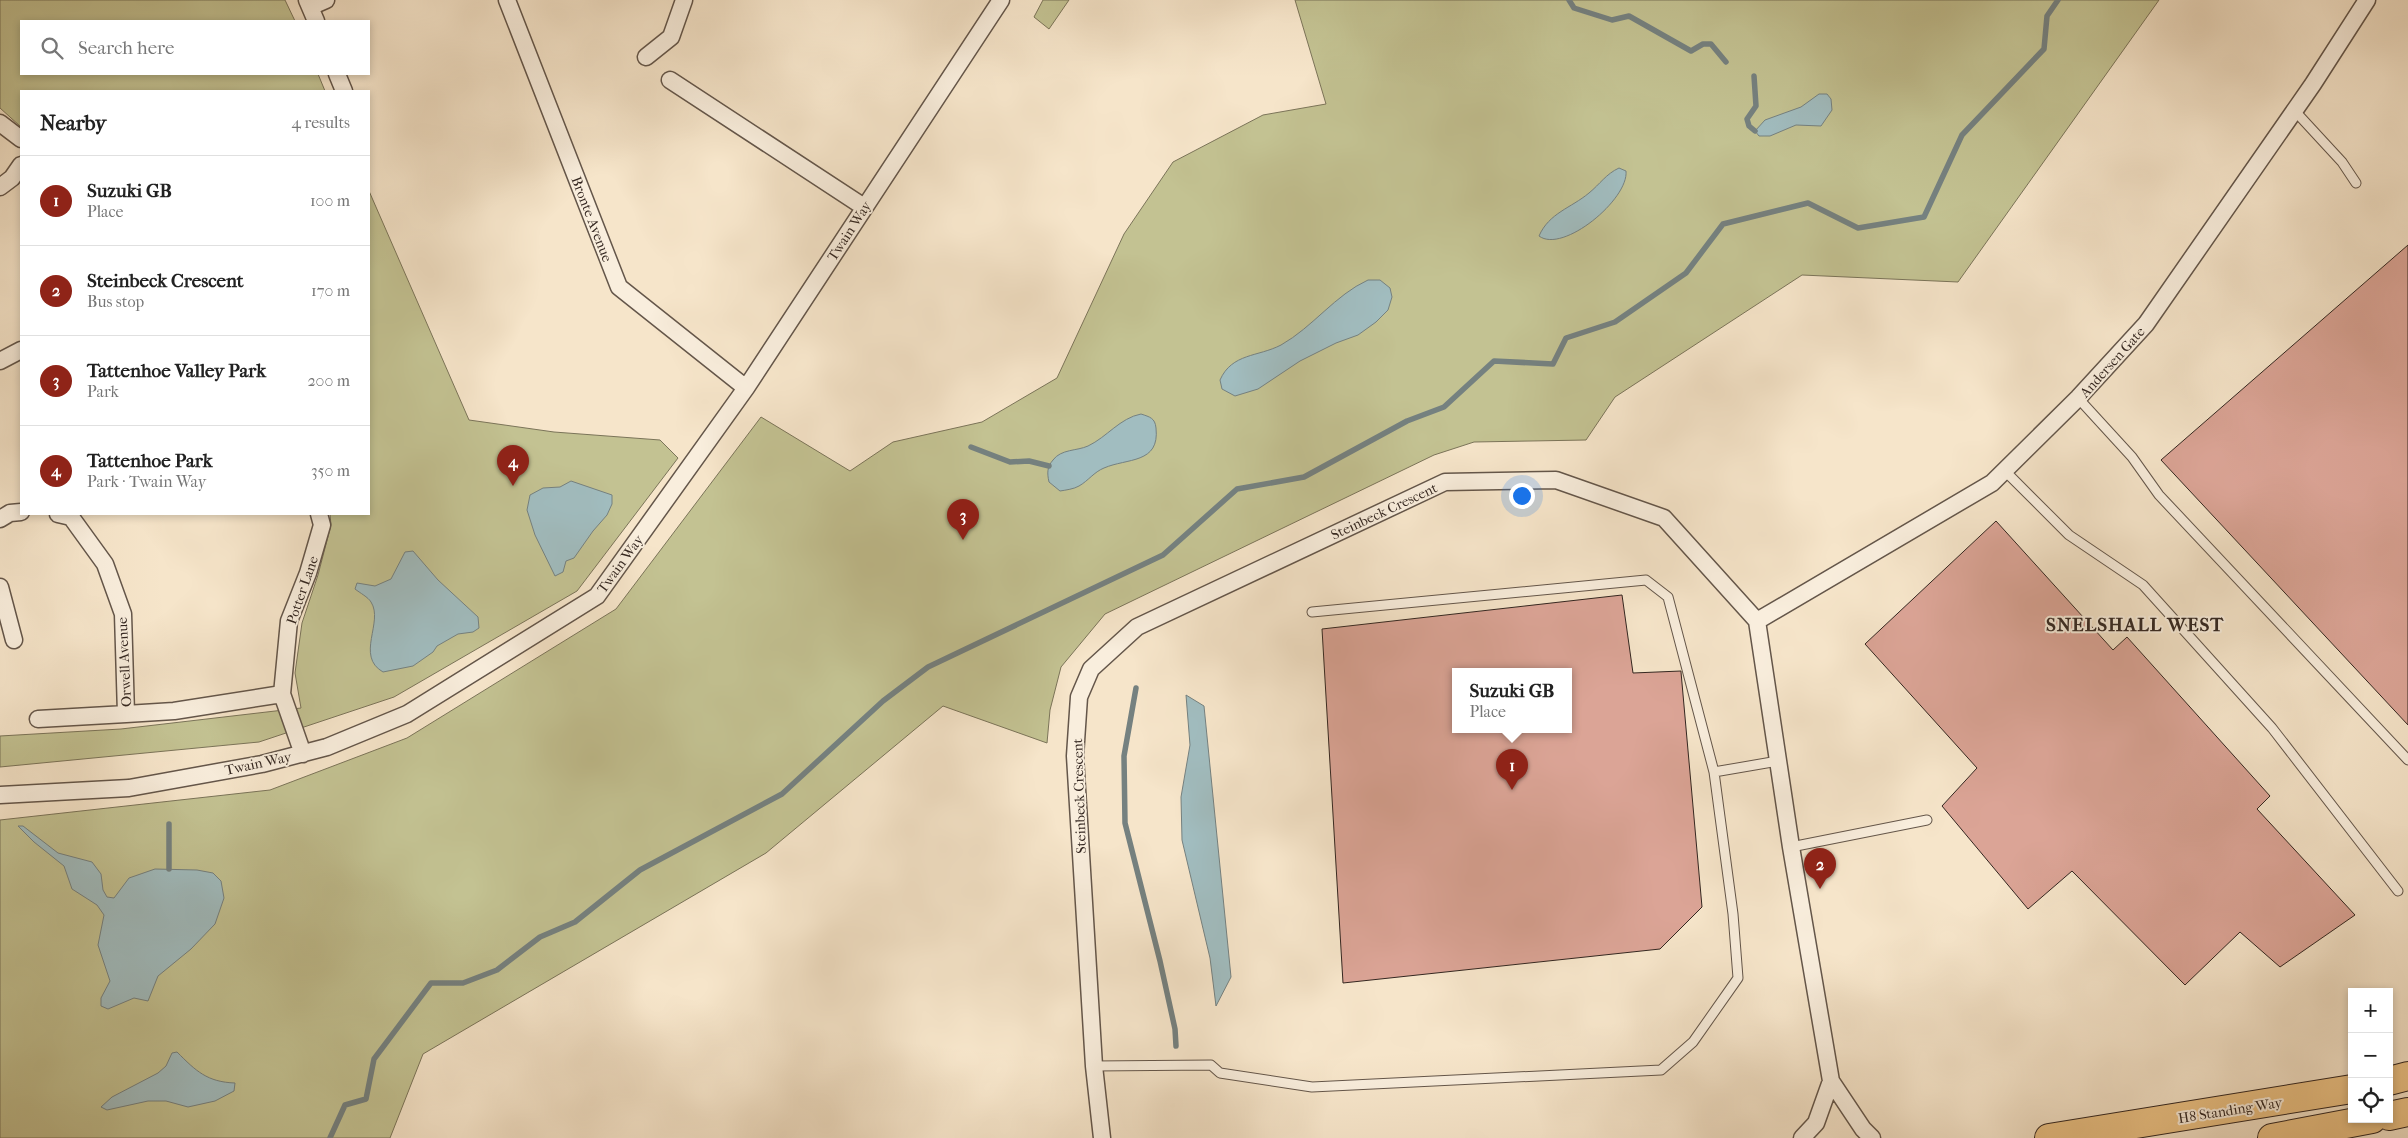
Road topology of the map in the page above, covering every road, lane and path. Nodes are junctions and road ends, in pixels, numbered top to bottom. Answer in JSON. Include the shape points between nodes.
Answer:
{"nodes":[{"id":1,"x":326,"y":0,"type":"edge"},
{"id":2,"x":507,"y":0,"type":"edge"},
{"id":3,"x":684,"y":0,"type":"edge"},
{"id":4,"x":1001,"y":0,"type":"edge"},
{"id":5,"x":2367,"y":0,"type":"edge"},
{"id":6,"x":311,"y":9,"type":"edge"},
{"id":7,"x":646,"y":57,"type":"dead end"},
{"id":8,"x":337,"y":75,"type":"edge"},
{"id":9,"x":670,"y":80,"type":"dead end"},
{"id":10,"x":344,"y":90,"type":"edge"},
{"id":11,"x":2294,"y":110,"type":"junction"},
{"id":12,"x":0,"y":123,"type":"edge"},
{"id":13,"x":20,"y":138,"type":"edge"},
{"id":14,"x":20,"y":166,"type":"edge"},
{"id":15,"x":2356,"y":183,"type":"dead end"},
{"id":16,"x":0,"y":187,"type":"edge"},
{"id":17,"x":864,"y":208,"type":"junction"},
{"id":18,"x":20,"y":351,"type":"edge"},
{"id":19,"x":0,"y":361,"type":"edge"},
{"id":20,"x":746,"y":388,"type":"junction"},
{"id":21,"x":2078,"y":398,"type":"junction"},
{"id":22,"x":2006,"y":472,"type":"junction"},
{"id":23,"x":20,"y":512,"type":"edge"},
{"id":24,"x":68,"y":515,"type":"edge"},
{"id":25,"x":319,"y":515,"type":"edge"},
{"id":26,"x":0,"y":519,"type":"edge"},
{"id":27,"x":0,"y":587,"type":"edge"},
{"id":28,"x":1312,"y":612,"type":"dead end"},
{"id":29,"x":1757,"y":621,"type":"junction"},
{"id":30,"x":14,"y":640,"type":"dead end"},
{"id":31,"x":282,"y":694,"type":"junction"},
{"id":32,"x":126,"y":714,"type":"junction"},
{"id":33,"x":38,"y":719,"type":"dead end"},
{"id":34,"x":303,"y":754,"type":"junction"},
{"id":35,"x":2408,"y":760,"type":"edge"},
{"id":36,"x":1778,"y":761,"type":"junction"},
{"id":37,"x":1714,"y":772,"type":"junction"},
{"id":38,"x":0,"y":795,"type":"edge"},
{"id":39,"x":1927,"y":820,"type":"dead end"},
{"id":40,"x":1792,"y":847,"type":"junction"},
{"id":41,"x":2398,"y":891,"type":"dead end"},
{"id":42,"x":1094,"y":1066,"type":"junction"},
{"id":43,"x":2408,"y":1076,"type":"edge"},
{"id":44,"x":2393,"y":1080,"type":"edge"},
{"id":45,"x":1831,"y":1081,"type":"junction"},
{"id":46,"x":2348,"y":1090,"type":"edge"},
{"id":47,"x":2408,"y":1112,"type":"edge"},
{"id":48,"x":2393,"y":1115,"type":"edge"},
{"id":49,"x":2351,"y":1123,"type":"edge"},
{"id":50,"x":1102,"y":1138,"type":"edge"},
{"id":51,"x":1802,"y":1138,"type":"edge"},
{"id":52,"x":1872,"y":1138,"type":"edge"},
{"id":53,"x":2049,"y":1138,"type":"edge"},
{"id":54,"x":2272,"y":1138,"type":"edge"}],
"edges":[{"from":1,"to":6,"type":"street"},
{"from":2,"to":20,"type":"street","name":"Bronte Avenue","via":[[619,287]]},
{"from":3,"to":7,"type":"street","via":[[671,37]]},
{"from":4,"to":17,"type":"street","name":"Twain Way"},
{"from":5,"to":11,"type":"street","name":"Andersen Gate"},
{"from":8,"to":10,"type":"street"},
{"from":9,"to":17,"type":"street"},
{"from":11,"to":15,"type":"lane","via":[[2342,162]]},
{"from":11,"to":21,"type":"street","name":"Andersen Gate","via":[[2146,324]]},
{"from":12,"to":13,"type":"street"},
{"from":14,"to":16,"type":"street","via":[[12,178]]},
{"from":17,"to":20,"type":"street","name":"Twain Way"},
{"from":18,"to":19,"type":"street"},
{"from":20,"to":34,"type":"street","name":"Twain Way","via":[[597,596],[406,714],[327,748]]},
{"from":21,"to":22,"type":"street","name":"Andersen Gate"},
{"from":21,"to":35,"type":"lane","via":[[2132,457],[2159,495]]},
{"from":22,"to":29,"type":"street","name":"Andersen Gate"},
{"from":22,"to":41,"type":"lane","via":[[2064,531],[2143,586],[2272,728]]},
{"from":23,"to":26,"type":"street"},
{"from":24,"to":32,"type":"street","name":"Orwell Avenue","via":[[105,564],[123,614]]},
{"from":25,"to":31,"type":"street","name":"Potter Lane","via":[[322,526],[289,622]]},
{"from":27,"to":30,"type":"street"},
{"from":28,"to":37,"type":"lane","via":[[1646,580],[1668,597]]},
{"from":29,"to":36,"type":"street"},
{"from":29,"to":42,"type":"street","name":"Steinbeck Crescent","via":[[1664,518],[1556,480],[1444,482],[1137,627],[1091,669],[1079,697],[1075,756]]},
{"from":31,"to":32,"type":"street","name":"Orwell Avenue","via":[[174,711]]},
{"from":31,"to":34,"type":"street","name":"Potter Lane"},
{"from":32,"to":33,"type":"street","name":"Orwell Avenue"},
{"from":34,"to":38,"type":"street","name":"Twain Way","via":[[129,788]]},
{"from":36,"to":37,"type":"lane"},
{"from":36,"to":40,"type":"street"},
{"from":37,"to":42,"type":"lane","via":[[1738,978],[1693,1042],[1661,1070],[1312,1086],[1220,1073],[1211,1065]]},
{"from":39,"to":40,"type":"lane"},
{"from":40,"to":45,"type":"street"},
{"from":42,"to":50,"type":"street","name":"Steinbeck Crescent"},
{"from":43,"to":44,"type":"highway"},
{"from":45,"to":51,"type":"street","via":[[1816,1123]]},
{"from":45,"to":52,"type":"street"},
{"from":46,"to":53,"type":"highway","name":"H8 Standing Way"},
{"from":47,"to":48,"type":"highway"},
{"from":49,"to":54,"type":"highway"}]}
